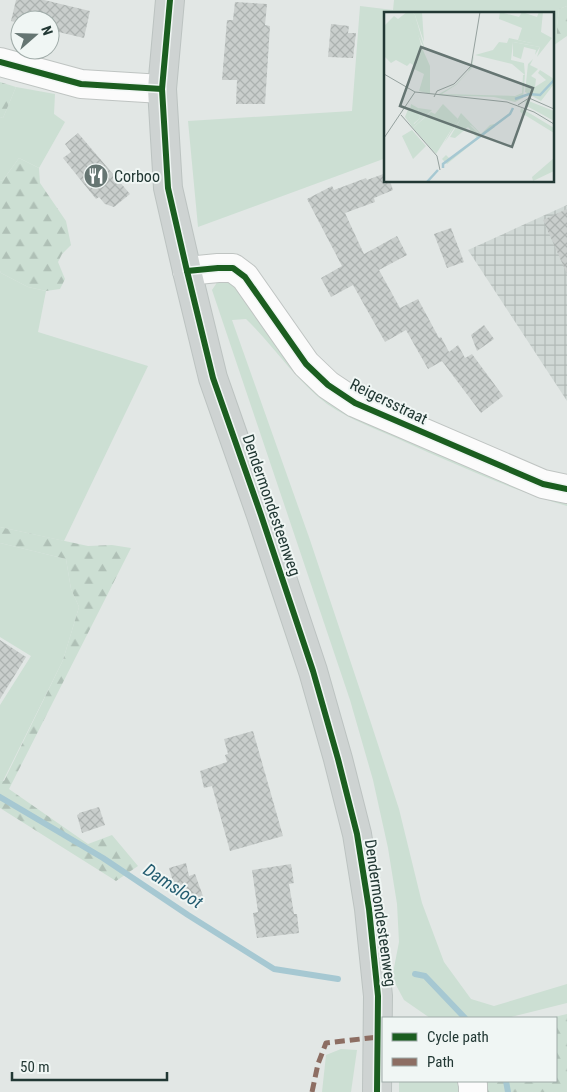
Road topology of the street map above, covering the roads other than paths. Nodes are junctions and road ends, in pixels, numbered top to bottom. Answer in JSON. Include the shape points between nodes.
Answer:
{"nodes":[{"id":1,"x":170,"y":0,"type":"edge"},
{"id":2,"x":0,"y":62,"type":"edge"},
{"id":3,"x":162,"y":89,"type":"junction"},
{"id":4,"x":186,"y":271,"type":"junction"},
{"id":5,"x":567,"y":489,"type":"edge"},
{"id":6,"x":381,"y":1018,"type":"edge"},
{"id":7,"x":377,"y":1092,"type":"edge"}],
"edges":[{"from":1,"to":3,"type":"main road","name":"Dendermondesteenweg"},
{"from":2,"to":3,"type":"street","via":[[81,84]]},
{"from":3,"to":4,"type":"main road","name":"Dendermondesteenweg","via":[[168,188]]},
{"from":4,"to":5,"type":"street","name":"Reigersstraat","via":[[234,268],[245,277],[306,364],[328,385],[355,403],[543,484]]},
{"from":4,"to":6,"type":"main road","name":"Dendermondesteenweg","via":[[213,378],[310,662],[338,759],[369,909]]},
{"from":6,"to":7,"type":"main road","name":"Dendermondesteenweg"}]}
